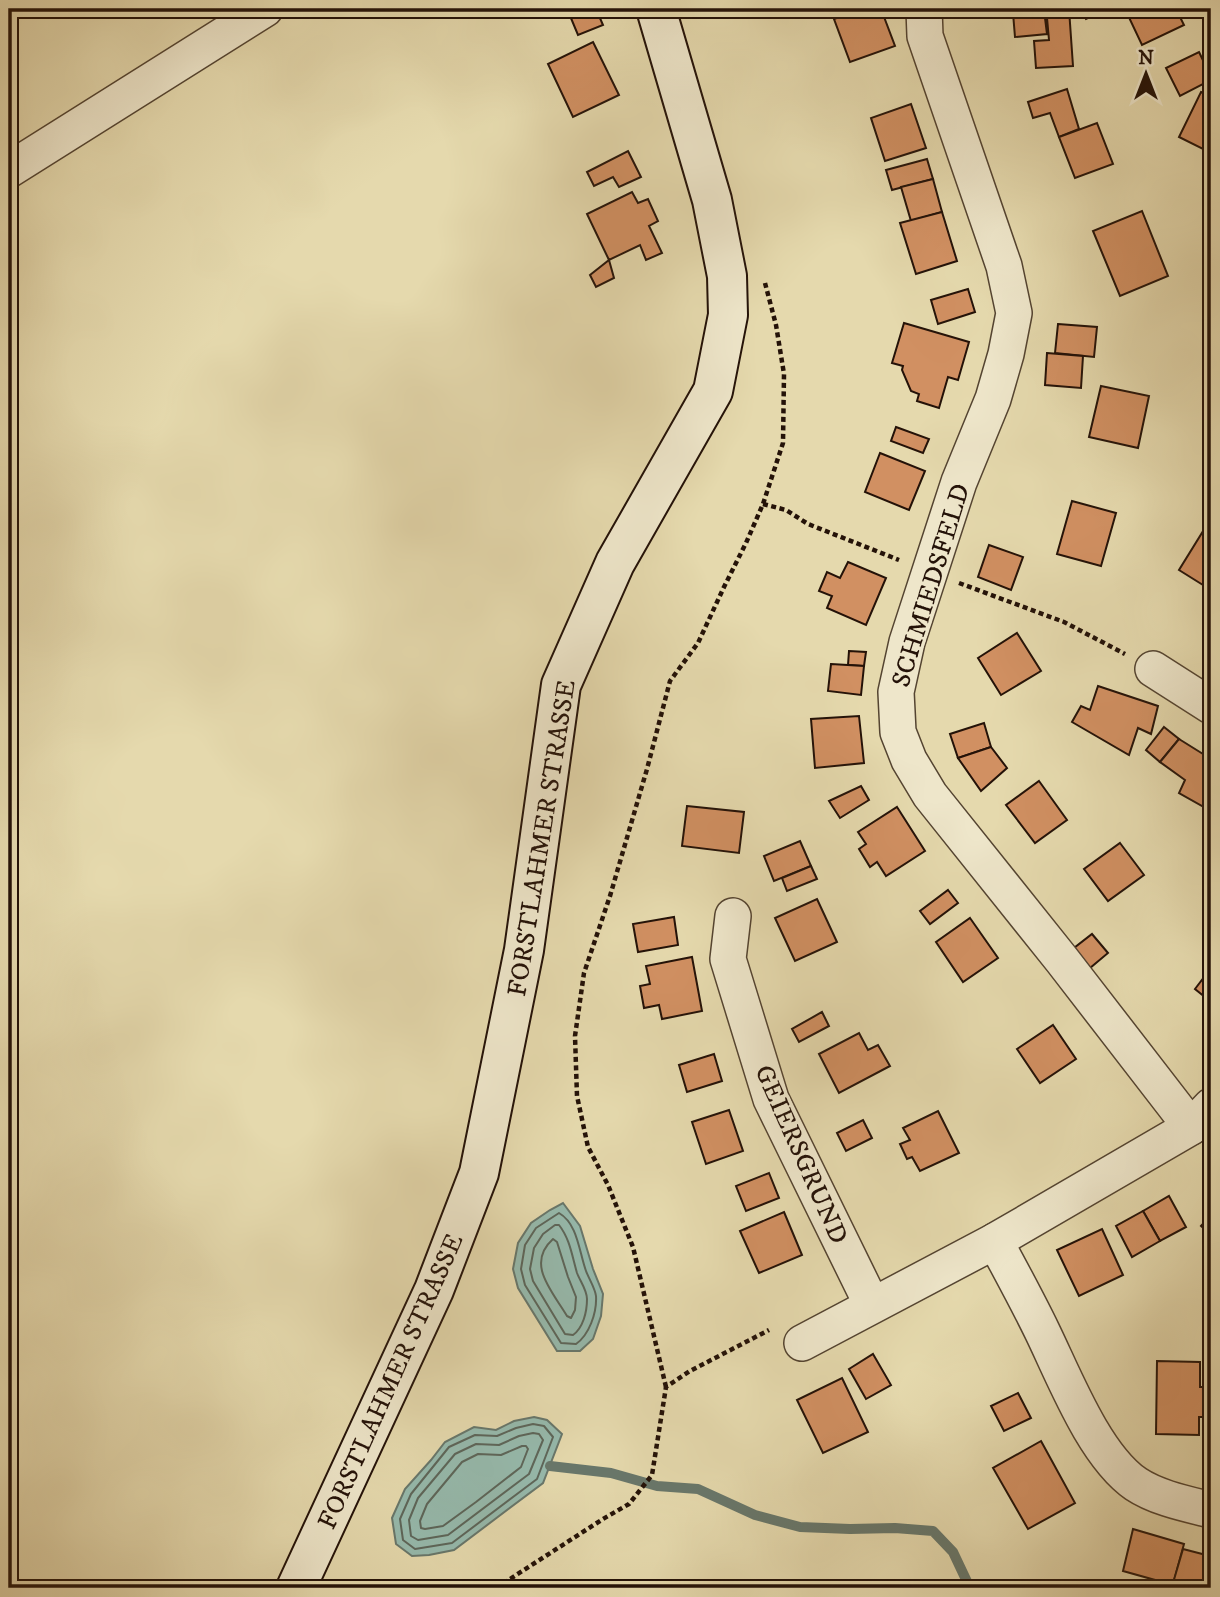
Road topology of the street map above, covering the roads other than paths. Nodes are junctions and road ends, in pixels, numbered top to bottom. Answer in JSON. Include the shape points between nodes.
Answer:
{"nodes":[{"id":1,"x":265,"y":9,"type":"edge"},
{"id":2,"x":656,"y":9,"type":"edge"},
{"id":3,"x":924,"y":9,"type":"edge"},
{"id":4,"x":9,"y":170,"type":"edge"},
{"id":5,"x":1153,"y":669,"type":"dead end"},
{"id":6,"x":1211,"y":706,"type":"edge"},
{"id":7,"x":733,"y":916,"type":"dead end"},
{"id":8,"x":1201,"y":1116,"type":"edge"},
{"id":9,"x":995,"y":1241,"type":"junction"},
{"id":10,"x":872,"y":1305,"type":"junction"},
{"id":11,"x":789,"y":1335,"type":"road end"},
{"id":12,"x":1211,"y":1510,"type":"edge"},
{"id":13,"x":296,"y":1588,"type":"edge"}],
"edges":[{"from":1,"to":4,"type":"street"},
{"from":2,"to":13,"type":"street","name":"FORSTLAHMER STRASSE","via":[[712,200],[727,276],[728,315],[713,391],[615,563],[561,685],[524,950],[479,1173],[434,1290]]},
{"from":3,"to":8,"type":"street","name":"SCHMIEDSFELD","via":[[925,36],[1004,266],[1014,313],[993,399],[959,482],[907,642],[896,692],[898,732],[930,795],[1062,960]]},
{"from":5,"to":6,"type":"street"},
{"from":7,"to":10,"type":"street","name":"GEIERSGRUND","via":[[728,959],[771,1099]]},
{"from":8,"to":9,"type":"street"},
{"from":9,"to":10,"type":"street"},
{"from":9,"to":12,"type":"street","via":[[1085,1421],[1112,1461],[1136,1484],[1171,1500]]},
{"from":10,"to":11,"type":"street"}]}
